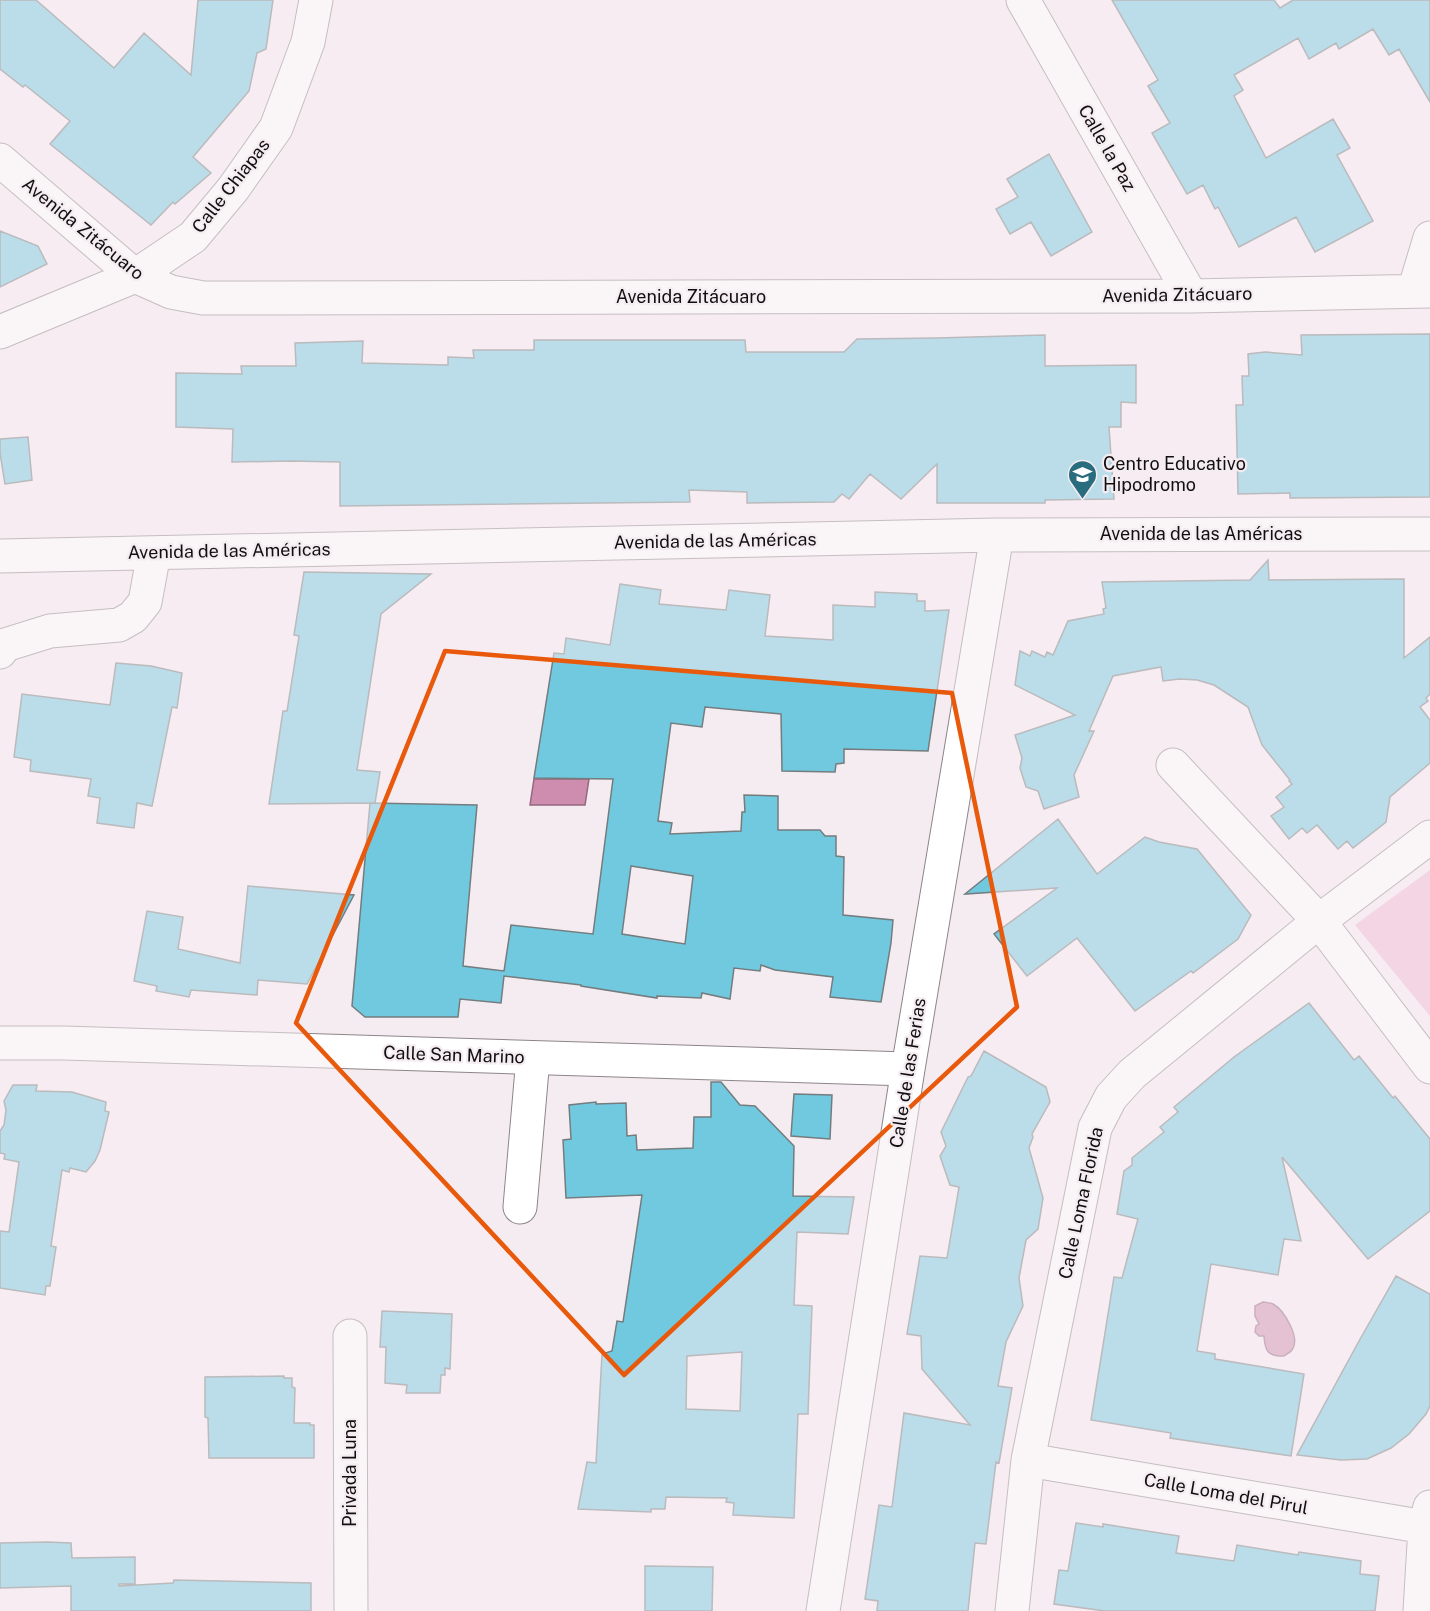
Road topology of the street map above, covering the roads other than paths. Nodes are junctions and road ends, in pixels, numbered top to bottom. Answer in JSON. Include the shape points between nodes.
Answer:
{"nodes":[{"id":1,"x":316,"y":0,"type":"edge"},
{"id":2,"x":1023,"y":0,"type":"edge"},
{"id":3,"x":0,"y":160,"type":"edge"},
{"id":4,"x":1430,"y":238,"type":"edge"},
{"id":5,"x":135,"y":276,"type":"junction"},
{"id":6,"x":1422,"y":291,"type":"edge"},
{"id":7,"x":1191,"y":296,"type":"junction"},
{"id":8,"x":0,"y":333,"type":"edge"},
{"id":9,"x":1430,"y":534,"type":"edge"},
{"id":10,"x":997,"y":535,"type":"junction"},
{"id":11,"x":154,"y":553,"type":"junction"},
{"id":12,"x":0,"y":556,"type":"edge"},
{"id":13,"x":0,"y":652,"type":"edge"},
{"id":14,"x":1173,"y":765,"type":"dead end"},
{"id":15,"x":1430,"y":837,"type":"edge"},
{"id":16,"x":1319,"y":921,"type":"junction"},
{"id":17,"x":0,"y":1043,"type":"edge"},
{"id":18,"x":533,"y":1058,"type":"junction"},
{"id":19,"x":1430,"y":1067,"type":"edge"},
{"id":20,"x":908,"y":1069,"type":"junction"},
{"id":21,"x":520,"y":1208,"type":"dead end"},
{"id":22,"x":350,"y":1336,"type":"dead end"},
{"id":23,"x":1028,"y":1460,"type":"junction"},
{"id":24,"x":1427,"y":1517,"type":"edge"},
{"id":25,"x":351,"y":1611,"type":"edge"},
{"id":26,"x":823,"y":1611,"type":"edge"},
{"id":27,"x":1012,"y":1611,"type":"edge"},
{"id":28,"x":1420,"y":1611,"type":"edge"}],
"edges":[{"from":1,"to":5,"type":"street","name":"Calle Chiapas","via":[[308,42],[276,128],[193,237]]},
{"from":2,"to":7,"type":"street","name":"Calle la Paz"},
{"from":3,"to":5,"type":"street","name":"Avenida Zitácuaro"},
{"from":4,"to":6,"type":"street"},
{"from":5,"to":7,"type":"street","name":"Avenida Zitácuaro","via":[[171,292],[203,298]]},
{"from":5,"to":8,"type":"street","name":"Calle Chiapas"},
{"from":6,"to":7,"type":"street","name":"Avenida Zitácuaro"},
{"from":9,"to":10,"type":"street","name":"Avenida de las Américas"},
{"from":10,"to":11,"type":"street","name":"Avenida de las Américas"},
{"from":10,"to":20,"type":"street","name":"Calle de las Ferias"},
{"from":11,"to":12,"type":"street","name":"Avenida de las Américas"},
{"from":11,"to":13,"type":"street","via":[[145,602],[133,617],[119,625],[50,631],[5,645]]},
{"from":14,"to":16,"type":"street"},
{"from":15,"to":16,"type":"street","name":"Calle Loma Florida"},
{"from":16,"to":19,"type":"street"},
{"from":16,"to":23,"type":"street","name":"Calle Loma Florida","via":[[1132,1074],[1111,1097],[1095,1128]]},
{"from":17,"to":18,"type":"street","name":"Calle San Marino"},
{"from":18,"to":20,"type":"street","name":"Calle San Marino"},
{"from":18,"to":21,"type":"street"},
{"from":20,"to":26,"type":"street","name":"Calle de las Ferias"},
{"from":22,"to":25,"type":"street","name":"Privada Luna"},
{"from":23,"to":24,"type":"street","name":"Calle Loma del Pirul"},
{"from":23,"to":27,"type":"street","name":"Calle Loma Florida"},
{"from":24,"to":28,"type":"street"}]}
